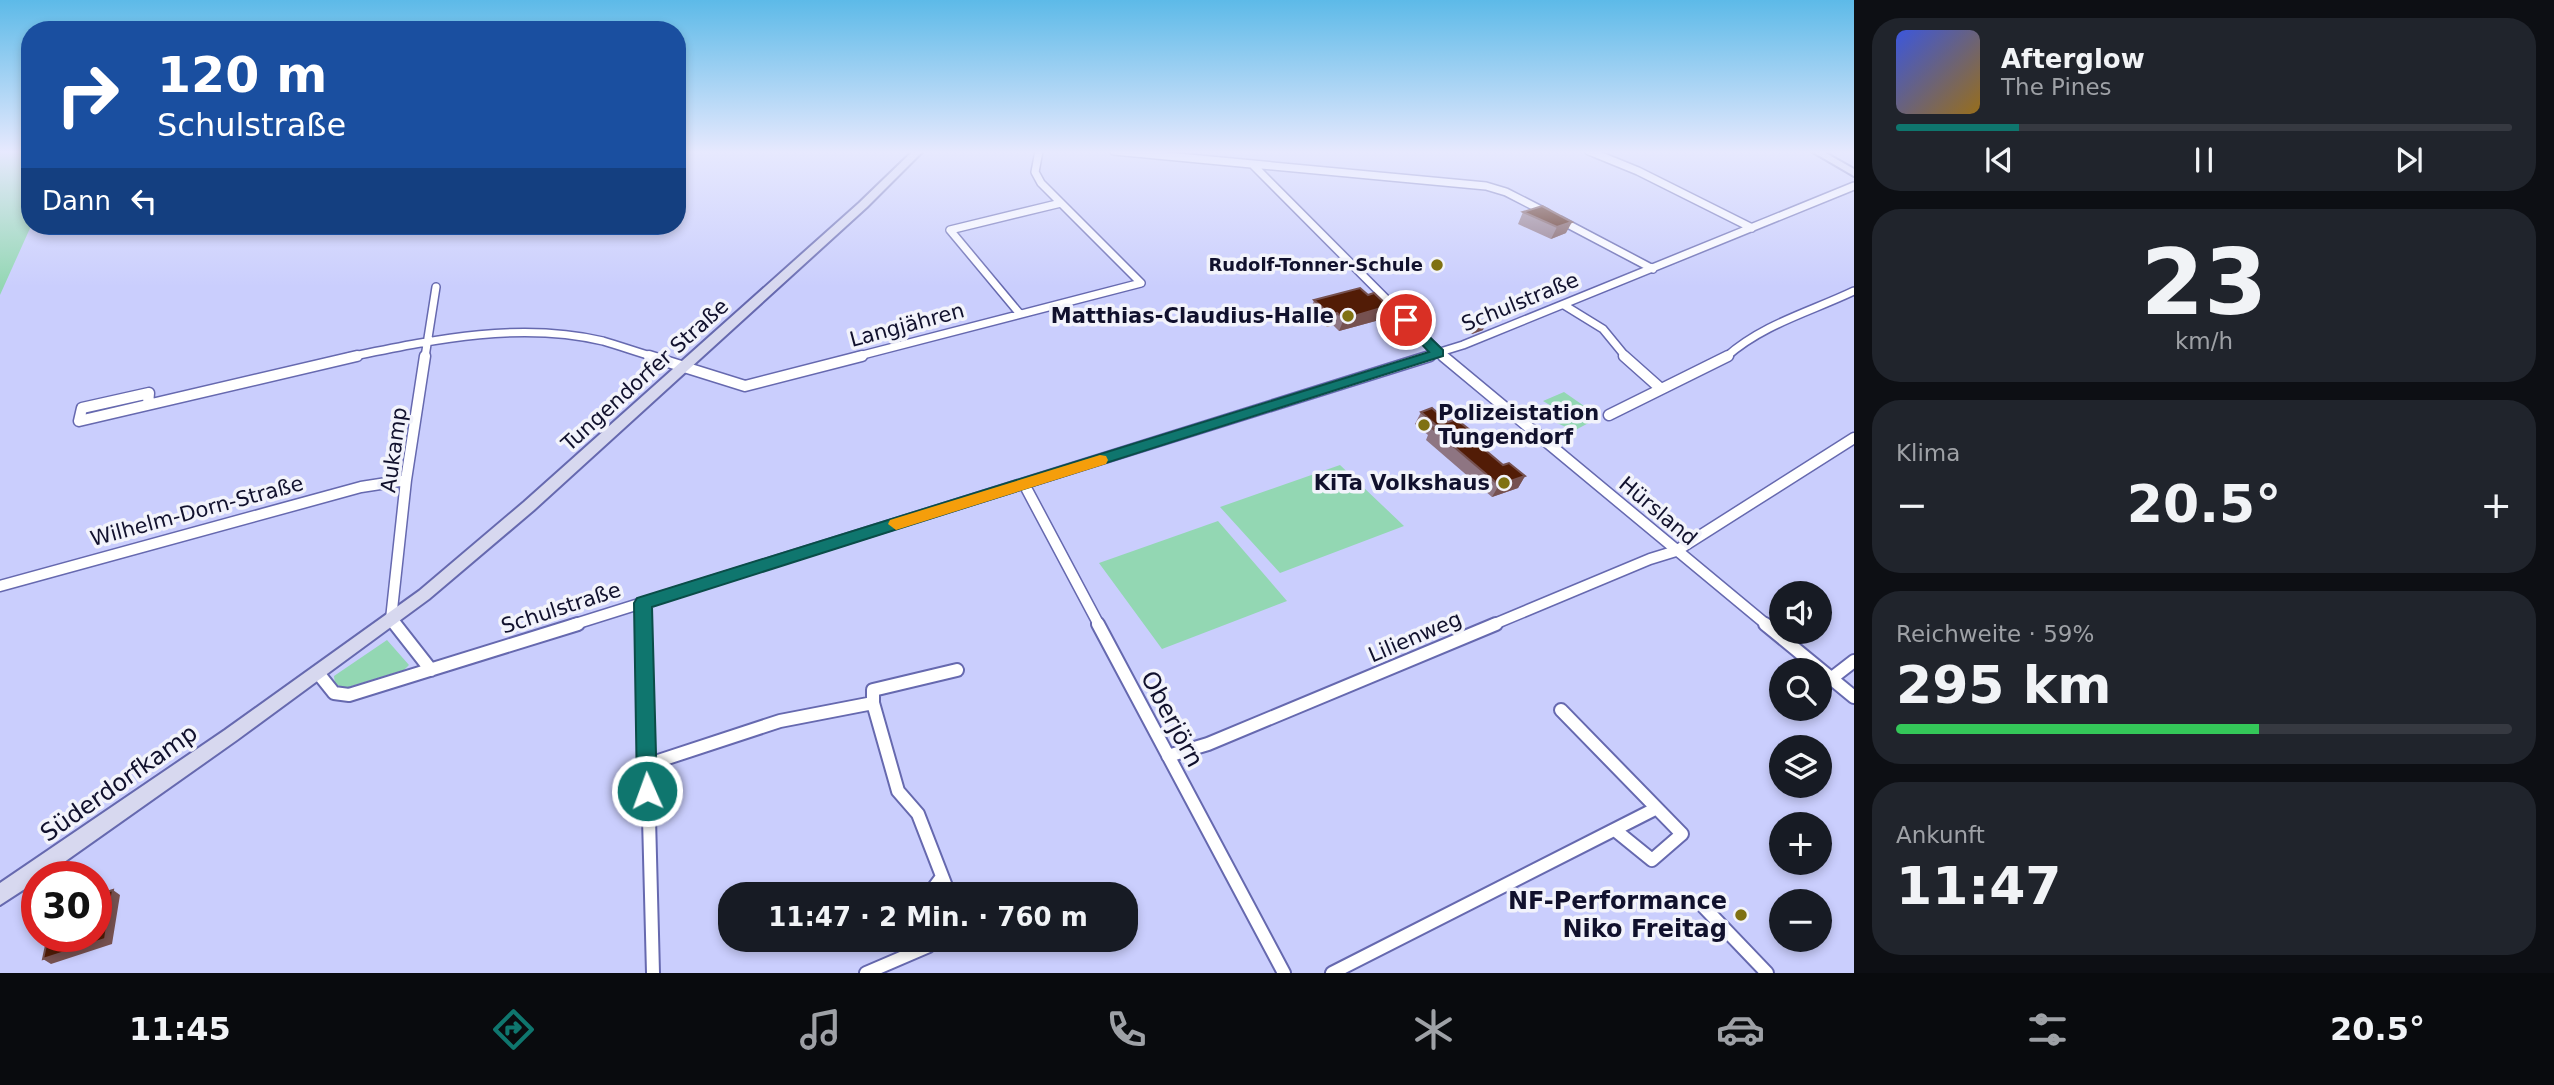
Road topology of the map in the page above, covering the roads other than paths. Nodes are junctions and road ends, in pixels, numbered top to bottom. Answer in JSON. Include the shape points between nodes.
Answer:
{"nodes":[{"id":1,"x":872,"y":196,"type":"edge"},
{"id":2,"x":1054,"y":196,"type":"edge"},
{"id":3,"x":1284,"y":196,"type":"edge"},
{"id":4,"x":1514,"y":196,"type":"edge"},
{"id":5,"x":1689,"y":196,"type":"edge"},
{"id":6,"x":1829,"y":196,"type":"edge"},
{"id":7,"x":1061,"y":203,"type":"junction"},
{"id":8,"x":1752,"y":228,"type":"junction"},
{"id":9,"x":1653,"y":269,"type":"junction"},
{"id":10,"x":436,"y":287,"type":"dead end"},
{"id":11,"x":1854,"y":291,"type":"edge"},
{"id":12,"x":1564,"y":305,"type":"junction"},
{"id":13,"x":1020,"y":314,"type":"junction"},
{"id":14,"x":428,"y":341,"type":"junction"},
{"id":15,"x":1438,"y":353,"type":"junction"},
{"id":16,"x":683,"y":367,"type":"junction"},
{"id":17,"x":1660,"y":388,"type":"junction"},
{"id":18,"x":148,"y":404,"type":"junction"},
{"id":19,"x":1609,"y":415,"type":"dead end"},
{"id":20,"x":1854,"y":438,"type":"edge"},
{"id":21,"x":406,"y":480,"type":"junction"},
{"id":22,"x":1024,"y":484,"type":"junction"},
{"id":23,"x":1676,"y":551,"type":"junction"},
{"id":24,"x":0,"y":586,"type":"edge"},
{"id":25,"x":643,"y":603,"type":"junction"},
{"id":26,"x":391,"y":619,"type":"junction"},
{"id":27,"x":1807,"y":658,"type":"edge"},
{"id":28,"x":1854,"y":660,"type":"edge"},
{"id":29,"x":431,"y":670,"type":"junction"},
{"id":30,"x":957,"y":670,"type":"dead end"},
{"id":31,"x":318,"y":673,"type":"junction"},
{"id":32,"x":1832,"y":678,"type":"joint"},
{"id":33,"x":1854,"y":697,"type":"edge"},
{"id":34,"x":873,"y":703,"type":"junction"},
{"id":35,"x":1561,"y":710,"type":"dead end"},
{"id":36,"x":1168,"y":756,"type":"junction"},
{"id":37,"x":646,"y":765,"type":"junction"},
{"id":38,"x":1656,"y":809,"type":"junction"},
{"id":39,"x":1615,"y":830,"type":"junction"},
{"id":40,"x":941,"y":878,"type":"junction"},
{"id":41,"x":938,"y":882,"type":"edge"},
{"id":42,"x":943,"y":882,"type":"edge"},
{"id":43,"x":0,"y":895,"type":"edge"},
{"id":44,"x":1700,"y":903,"type":"dead end"},
{"id":45,"x":915,"y":952,"type":"edge"},
{"id":46,"x":653,"y":973,"type":"edge"},
{"id":47,"x":866,"y":973,"type":"edge"},
{"id":48,"x":1284,"y":973,"type":"edge"},
{"id":49,"x":1332,"y":973,"type":"edge"},
{"id":50,"x":1767,"y":973,"type":"edge"}],
"edges":[{"from":1,"to":16,"type":"main road","name":"Tungendorfer Straße"},
{"from":2,"to":7,"type":"street"},
{"from":3,"to":15,"type":"street","name":"Hürsland"},
{"from":4,"to":9,"type":"street"},
{"from":5,"to":8,"type":"street"},
{"from":6,"to":8,"type":"street","name":"Schulstraße"},
{"from":7,"to":13,"type":"street","via":[[950,230]]},
{"from":7,"to":13,"type":"street","name":"Langjähren","via":[[1141,283]]},
{"from":8,"to":9,"type":"street","name":"Schulstraße"},
{"from":9,"to":12,"type":"street","name":"Schulstraße"},
{"from":10,"to":14,"type":"street","name":"Aukamp"},
{"from":11,"to":17,"type":"street","via":[[1794,316],[1735,346],[1727,357]]},
{"from":12,"to":15,"type":"street","name":"Schulstraße"},
{"from":12,"to":17,"type":"street","via":[[1603,329],[1626,358]]},
{"from":13,"to":16,"type":"street","name":"Langjähren","via":[[745,386]]},
{"from":14,"to":16,"type":"street","name":"Langjähren","via":[[483,334],[565,335],[603,341]]},
{"from":14,"to":18,"type":"street","name":"Langjähren"},
{"from":14,"to":21,"type":"street","name":"Aukamp"},
{"from":15,"to":22,"type":"street","name":"Schulstraße"},
{"from":15,"to":23,"type":"street","name":"Hürsland"},
{"from":16,"to":26,"type":"main road","name":"Tungendorfer Straße","via":[[493,537]]},
{"from":17,"to":19,"type":"street"},
{"from":18,"to":18,"type":"street","name":"Langjähren","via":[[149,393],[82,408],[79,421]]},
{"from":20,"to":23,"type":"street","name":"Lilienweg"},
{"from":21,"to":24,"type":"street","name":"Wilhelm-Dorn-Straße","via":[[361,487]]},
{"from":21,"to":26,"type":"street","name":"Aukamp"},
{"from":22,"to":25,"type":"street","name":"Schulstraße"},
{"from":22,"to":36,"type":"street","name":"Oberjörn"},
{"from":23,"to":27,"type":"street","name":"Hürsland"},
{"from":23,"to":36,"type":"street","name":"Lilienweg","via":[[1209,744]]},
{"from":25,"to":29,"type":"street","name":"Schulstraße"},
{"from":25,"to":37,"type":"street"},
{"from":26,"to":29,"type":"street"},
{"from":26,"to":31,"type":"main road","name":"Tungendorfer Straße"},
{"from":28,"to":32,"type":"street"},
{"from":29,"to":31,"type":"street","name":"Schulstraße","via":[[349,695],[334,693]]},
{"from":30,"to":34,"type":"street","via":[[873,690]]},
{"from":31,"to":43,"type":"main road","name":"Süderdorfkamp"},
{"from":32,"to":33,"type":"street","name":"Hürsland"},
{"from":34,"to":37,"type":"street","via":[[780,721]]},
{"from":34,"to":40,"type":"street","via":[[898,791],[918,814]]},
{"from":35,"to":38,"type":"street"},
{"from":36,"to":48,"type":"street","name":"Oberjörn"},
{"from":37,"to":46,"type":"street"},
{"from":38,"to":39,"type":"street"},
{"from":38,"to":39,"type":"street","via":[[1682,834],[1651,860]]},
{"from":39,"to":49,"type":"street"},
{"from":40,"to":41,"type":"street"},
{"from":40,"to":42,"type":"street"},
{"from":44,"to":50,"type":"street"},
{"from":45,"to":47,"type":"street"}]}
